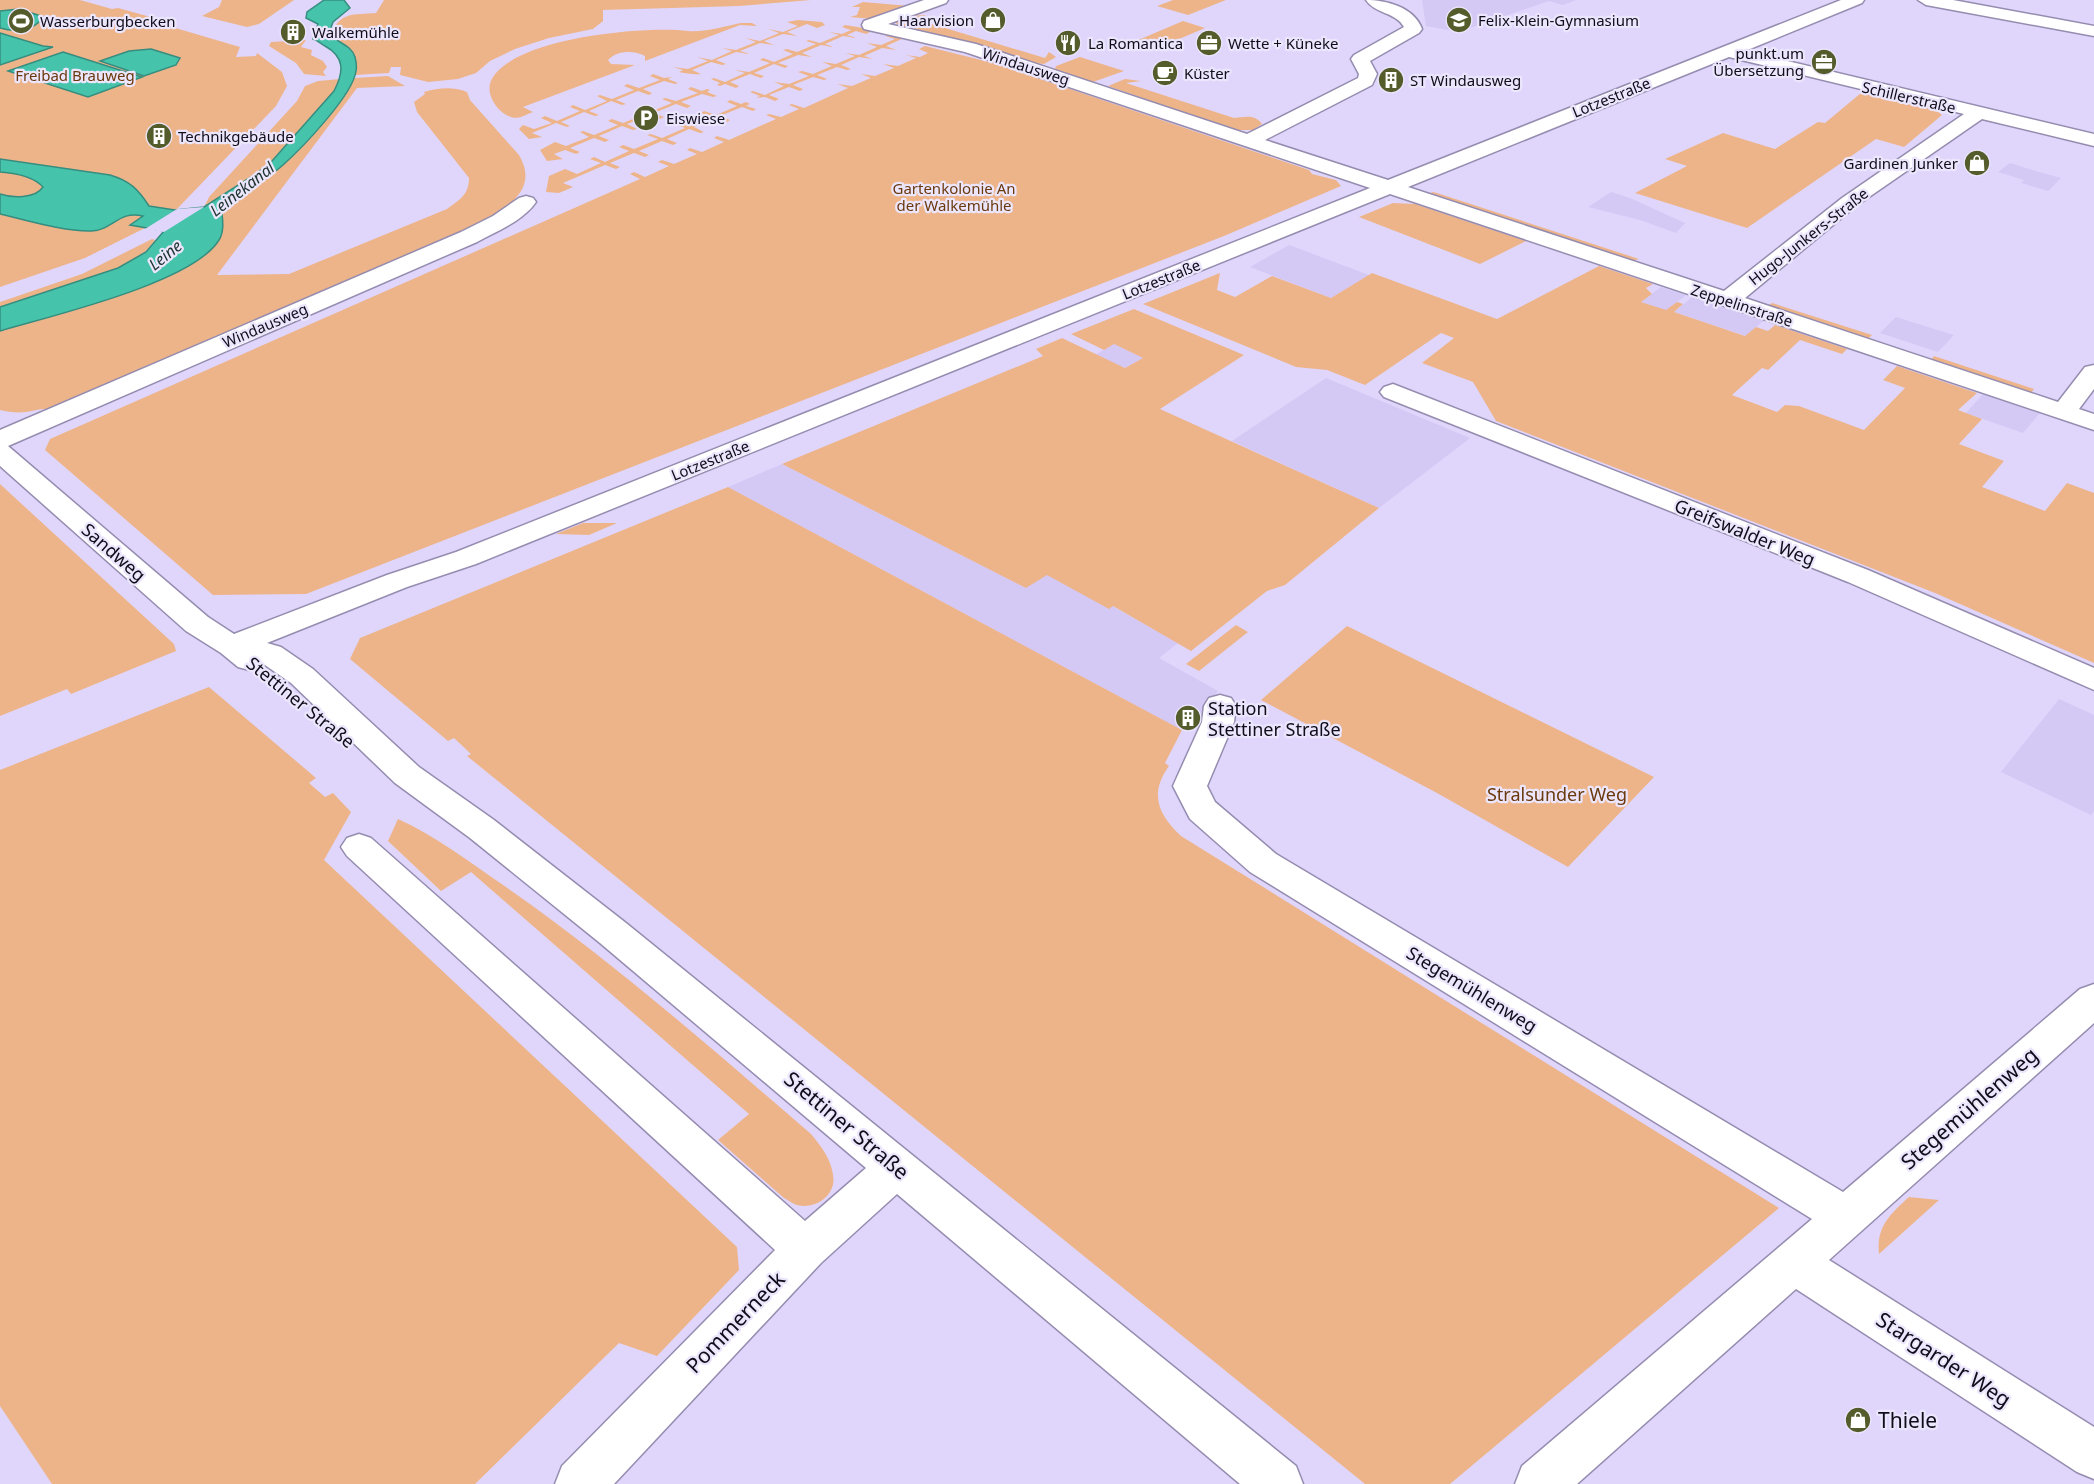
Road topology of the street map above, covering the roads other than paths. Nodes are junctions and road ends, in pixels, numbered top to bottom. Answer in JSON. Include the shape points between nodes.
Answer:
{"nodes":[{"id":1,"x":940,"y":0,"type":"edge"},
{"id":2,"x":1374,"y":0,"type":"edge"},
{"id":3,"x":1856,"y":0,"type":"edge"},
{"id":4,"x":1926,"y":0,"type":"edge"},
{"id":5,"x":2094,"y":31,"type":"edge"},
{"id":6,"x":1725,"y":51,"type":"junction"},
{"id":7,"x":1978,"y":113,"type":"junction"},
{"id":8,"x":1249,"y":140,"type":"junction"},
{"id":9,"x":2094,"y":140,"type":"edge"},
{"id":10,"x":1391,"y":186,"type":"junction"},
{"id":11,"x":526,"y":202,"type":"dead end"},
{"id":12,"x":1728,"y":300,"type":"junction"},
{"id":13,"x":2094,"y":372,"type":"edge"},
{"id":14,"x":1393,"y":392,"type":"dead end"},
{"id":15,"x":2063,"y":412,"type":"junction"},
{"id":16,"x":2094,"y":422,"type":"edge"},
{"id":17,"x":0,"y":440,"type":"edge"},
{"id":18,"x":0,"y":452,"type":"edge"},
{"id":19,"x":252,"y":655,"type":"junction"},
{"id":20,"x":2094,"y":680,"type":"edge"},
{"id":21,"x":1220,"y":706,"type":"dead end"},
{"id":22,"x":359,"y":846,"type":"dead end"},
{"id":23,"x":2094,"y":1000,"type":"edge"},
{"id":24,"x":898,"y":1167,"type":"junction"},
{"id":25,"x":1845,"y":1216,"type":"junction"},
{"id":26,"x":805,"y":1249,"type":"junction"},
{"id":27,"x":1794,"y":1262,"type":"junction"},
{"id":28,"x":2094,"y":1455,"type":"edge"},
{"id":29,"x":580,"y":1484,"type":"edge"},
{"id":30,"x":1278,"y":1484,"type":"edge"},
{"id":31,"x":1540,"y":1484,"type":"edge"}],
"edges":[{"from":1,"to":8,"type":"street","name":"Windausweg","via":[[870,25],[957,44]]},
{"from":2,"to":8,"type":"street","via":[[1407,18],[1413,29],[1360,59],[1368,74],[1366,81]]},
{"from":3,"to":6,"type":"street","name":"Lotzestraße"},
{"from":4,"to":5,"type":"street"},
{"from":6,"to":7,"type":"street","name":"Schillerstraße"},
{"from":6,"to":10,"type":"street","name":"Lotzestraße"},
{"from":7,"to":9,"type":"street","name":"Schillerstraße"},
{"from":7,"to":12,"type":"street","name":"Hugo-Junkers-Straße","via":[[1849,202]]},
{"from":8,"to":10,"type":"street","name":"Windausweg"},
{"from":10,"to":12,"type":"street","name":"Zeppelinstraße"},
{"from":10,"to":19,"type":"street","name":"Lotzestraße","via":[[466,558]]},
{"from":11,"to":17,"type":"street","name":"Windausweg","via":[[501,221],[469,237]]},
{"from":12,"to":15,"type":"street","name":"Zeppelinstraße"},
{"from":13,"to":15,"type":"street"},
{"from":14,"to":20,"type":"street","name":"Greifswalder Weg","via":[[1858,576]]},
{"from":15,"to":16,"type":"street","name":"Zeppelinstraße"},
{"from":18,"to":19,"type":"street","name":"Sandweg","via":[[196,624]]},
{"from":19,"to":24,"type":"street","name":"Stettiner Straße","via":[[378,765],[407,775],[482,830]]},
{"from":21,"to":25,"type":"street","name":"Stegemühlenweg","via":[[1216,727],[1190,786],[1202,810],[1263,862]]},
{"from":22,"to":26,"type":"street"},
{"from":23,"to":25,"type":"street","name":"Stegemühlenweg"},
{"from":24,"to":26,"type":"street","name":"Pommerneck"},
{"from":24,"to":30,"type":"street","name":"Stettiner Straße"},
{"from":25,"to":27,"type":"street","name":"Stegemühlenweg"},
{"from":26,"to":29,"type":"street","name":"Pommerneck"},
{"from":27,"to":28,"type":"street","name":"Stargarder Weg"},
{"from":27,"to":31,"type":"street","name":"Stegemühlenweg"}]}
